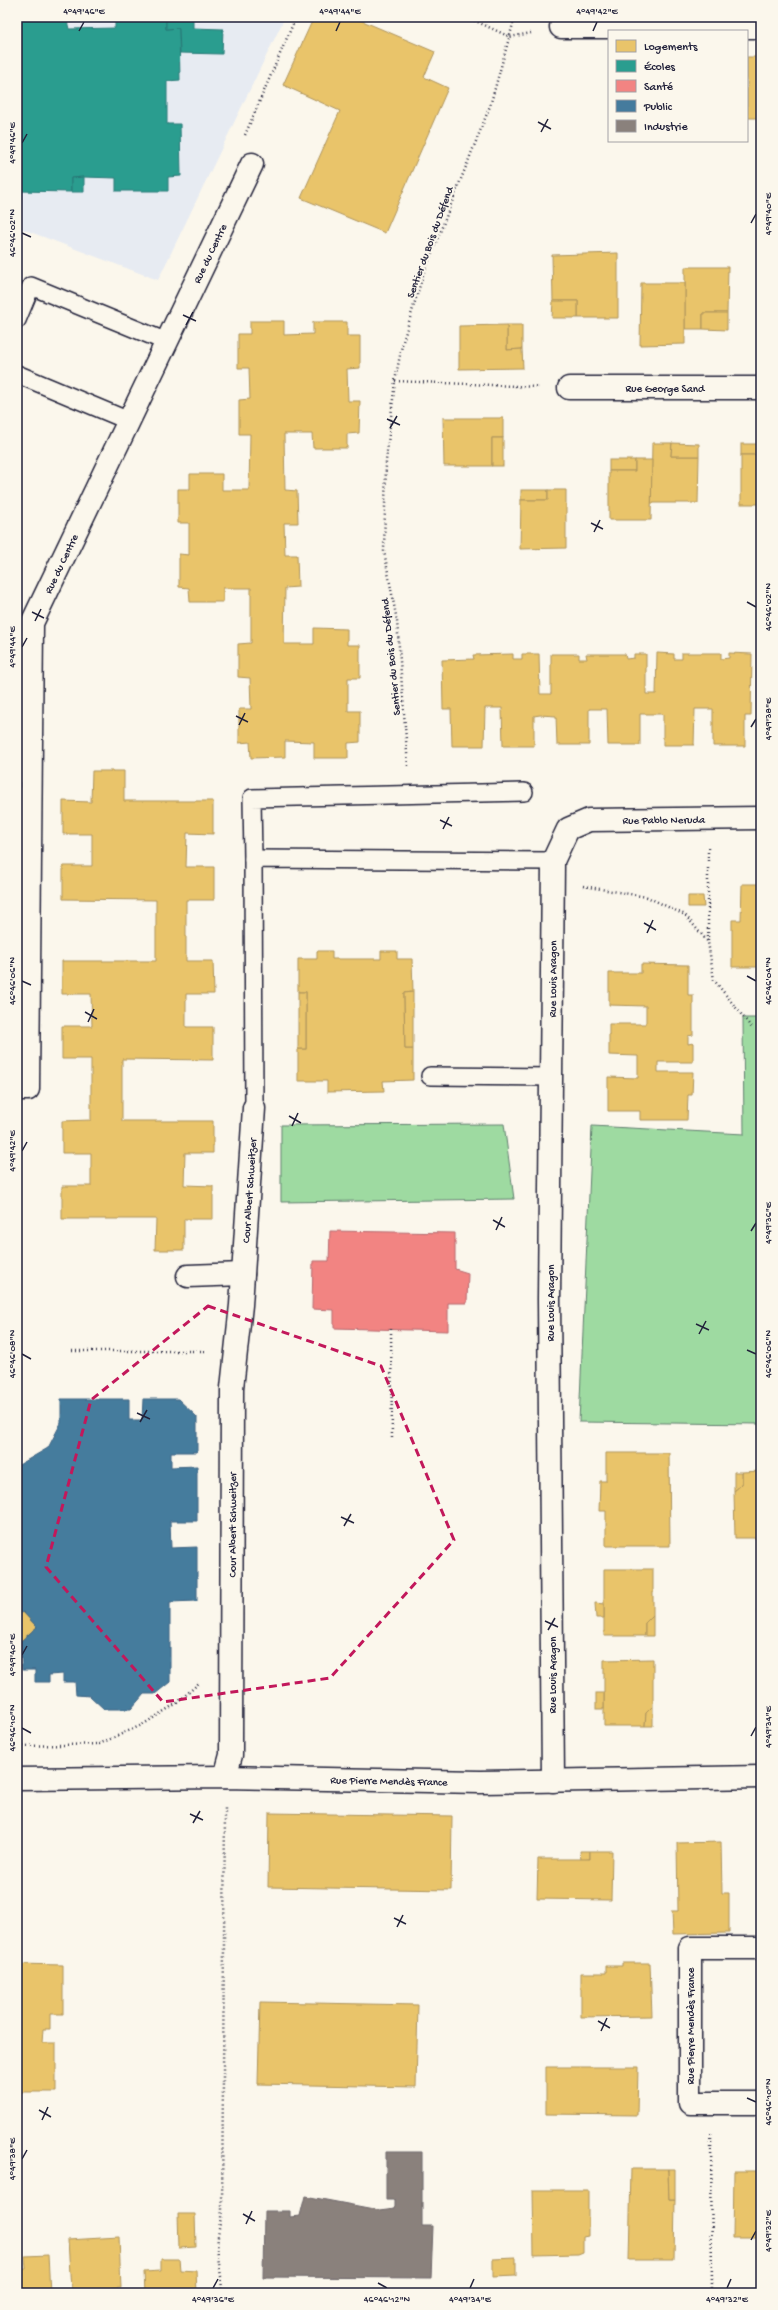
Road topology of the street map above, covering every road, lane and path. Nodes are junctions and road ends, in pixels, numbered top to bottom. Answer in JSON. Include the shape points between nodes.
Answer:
{"nodes":[{"id":1,"x":467,"y":17,"type":"edge"},
{"id":2,"x":515,"y":17,"type":"edge"},
{"id":3,"x":561,"y":27,"type":"dead end"},
{"id":4,"x":761,"y":27,"type":"edge"},
{"id":5,"x":510,"y":37,"type":"junction"},
{"id":6,"x":252,"y":164,"type":"dead end"},
{"id":7,"x":17,"y":320,"type":"edge"},
{"id":8,"x":167,"y":342,"type":"junction"},
{"id":9,"x":17,"y":374,"type":"edge"},
{"id":10,"x":395,"y":381,"type":"junction"},
{"id":11,"x":569,"y":388,"type":"joint"},
{"id":12,"x":761,"y":388,"type":"edge"},
{"id":13,"x":129,"y":420,"type":"junction"},
{"id":14,"x":524,"y":792,"type":"dead end"},
{"id":15,"x":410,"y":794,"type":"junction"},
{"id":16,"x":761,"y":818,"type":"edge"},
{"id":17,"x":708,"y":819,"type":"junction"},
{"id":18,"x":568,"y":829,"type":"joint"},
{"id":19,"x":253,"y":859,"type":"junction"},
{"id":20,"x":553,"y":871,"type":"junction"},
{"id":21,"x":708,"y":942,"type":"junction"},
{"id":22,"x":752,"y":1028,"type":"dead end"},
{"id":23,"x":430,"y":1076,"type":"dead end"},
{"id":24,"x":552,"y":1077,"type":"junction"},
{"id":25,"x":17,"y":1089,"type":"edge"},
{"id":26,"x":254,"y":1108,"type":"joint"},
{"id":27,"x":243,"y":1274,"type":"junction"},
{"id":28,"x":188,"y":1276,"type":"dead end"},
{"id":29,"x":391,"y":1329,"type":"dead end"},
{"id":30,"x":72,"y":1351,"type":"dead end"},
{"id":31,"x":236,"y":1352,"type":"junction"},
{"id":32,"x":392,"y":1438,"type":"dead end"},
{"id":33,"x":232,"y":1653,"type":"junction"},
{"id":34,"x":23,"y":1746,"type":"dead end"},
{"id":35,"x":225,"y":1777,"type":"junction"},
{"id":36,"x":761,"y":1777,"type":"edge"},
{"id":37,"x":17,"y":1779,"type":"edge"},
{"id":38,"x":553,"y":1781,"type":"junction"},
{"id":39,"x":761,"y":1948,"type":"edge"},
{"id":40,"x":711,"y":2103,"type":"junction"},
{"id":41,"x":761,"y":2103,"type":"edge"},
{"id":42,"x":221,"y":2293,"type":"edge"},
{"id":43,"x":712,"y":2293,"type":"edge"}],
"edges":[{"from":1,"to":5,"type":"path"},
{"from":2,"to":5,"type":"path","name":"Sentier du Bois du Défend"},
{"from":3,"to":4,"type":"street"},
{"from":5,"to":10,"type":"path","name":"Sentier du Bois du Défend","via":[[490,106],[423,275],[402,346]]},
{"from":6,"to":8,"type":"street","name":"Rue du Centre"},
{"from":7,"to":8,"type":"lane","via":[[31,286]]},
{"from":8,"to":13,"type":"street","name":"Rue du Centre"},
{"from":9,"to":13,"type":"lane"},
{"from":10,"to":11,"type":"path"},
{"from":10,"to":15,"type":"path","name":"Sentier du Bois du Défend","via":[[386,461],[384,551],[397,621]]},
{"from":11,"to":12,"type":"street","name":"Rue George Sand"},
{"from":13,"to":25,"type":"street","name":"Rue du Centre","via":[[32,623],[28,1089]]},
{"from":14,"to":15,"type":"lane"},
{"from":15,"to":19,"type":"lane","via":[[252,798]]},
{"from":16,"to":17,"type":"street","name":"Rue Pablo Neruda"},
{"from":17,"to":18,"type":"street","name":"Rue Pablo Neruda","via":[[589,820]]},
{"from":17,"to":21,"type":"path"},
{"from":18,"to":20,"type":"street","name":"Rue Louis Aragon"},
{"from":19,"to":20,"type":"lane"},
{"from":19,"to":26,"type":"lane"},
{"from":20,"to":21,"type":"path","via":[[647,897],[685,915]]},
{"from":20,"to":24,"type":"street","name":"Rue Louis Aragon"},
{"from":21,"to":22,"type":"path","via":[[714,980]]},
{"from":23,"to":24,"type":"lane"},
{"from":24,"to":38,"type":"street","name":"Rue Louis Aragon","via":[[549,1299]]},
{"from":26,"to":27,"type":"street","name":"Cour Albert Schweitzer"},
{"from":27,"to":28,"type":"street"},
{"from":27,"to":31,"type":"street","name":"Cour Albert Schweitzer"},
{"from":29,"to":32,"type":"path"},
{"from":30,"to":31,"type":"path"},
{"from":31,"to":33,"type":"street","name":"Cour Albert Schweitzer","via":[[232,1388]]},
{"from":33,"to":34,"type":"path","via":[[177,1703],[128,1732],[99,1744]]},
{"from":33,"to":35,"type":"street","name":"Cour Albert Schweitzer","via":[[231,1755]]},
{"from":35,"to":37,"type":"street","name":"Rue Pierre Mendès France"},
{"from":35,"to":38,"type":"street","name":"Rue Pierre Mendès France"},
{"from":35,"to":42,"type":"path","via":[[222,2211],[218,2236],[218,2255],[223,2281]]},
{"from":36,"to":38,"type":"street","name":"Rue Pierre Mendès France"},
{"from":39,"to":40,"type":"street","name":"Rue Pierre Mendès France","via":[[690,1948],[690,2103]]},
{"from":40,"to":41,"type":"street","name":"Rue Pierre Mendès France"},
{"from":40,"to":43,"type":"path"}]}
